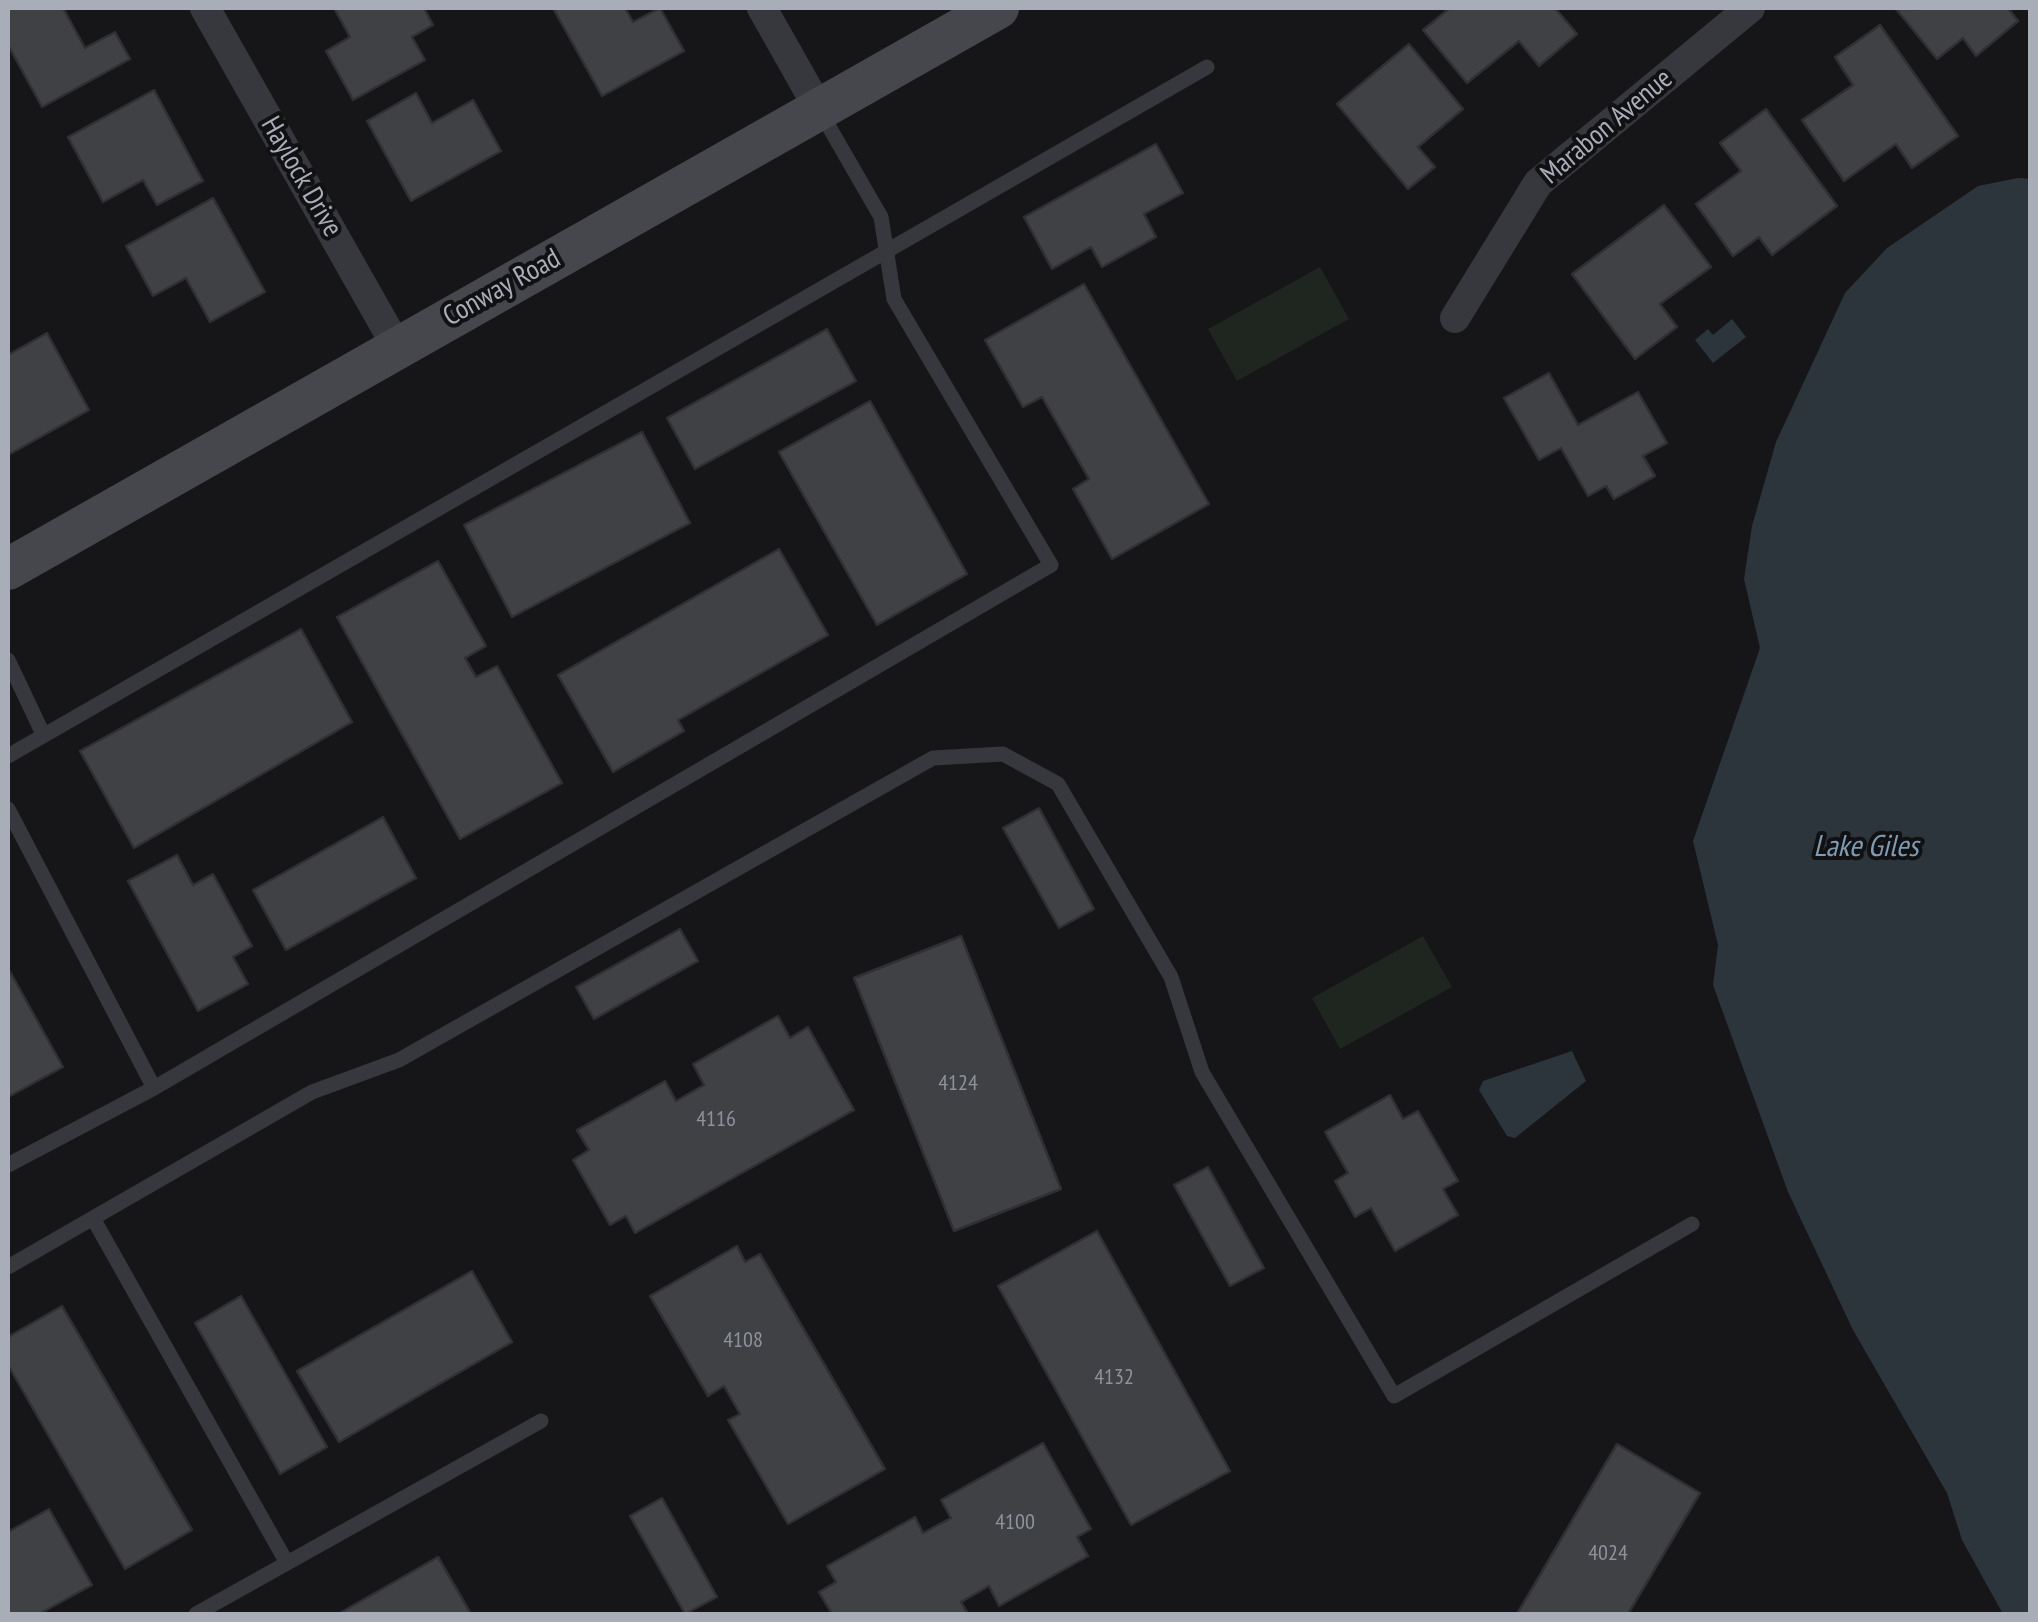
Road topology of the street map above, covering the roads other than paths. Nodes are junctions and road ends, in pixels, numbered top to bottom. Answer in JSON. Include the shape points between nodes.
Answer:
{"nodes":[{"id":1,"x":205,"y":8,"type":"edge"},
{"id":2,"x":762,"y":8,"type":"edge"},
{"id":3,"x":998,"y":8,"type":"edge"},
{"id":4,"x":1750,"y":8,"type":"edge"},
{"id":5,"x":1207,"y":67,"type":"dead end"},
{"id":6,"x":819,"y":109,"type":"junction"},
{"id":7,"x":886,"y":250,"type":"junction"},
{"id":8,"x":1455,"y":318,"type":"dead end"},
{"id":9,"x":398,"y":347,"type":"junction"},
{"id":10,"x":8,"y":569,"type":"edge"},
{"id":11,"x":8,"y":660,"type":"edge"},
{"id":12,"x":43,"y":734,"type":"junction"},
{"id":13,"x":8,"y":756,"type":"edge"},
{"id":14,"x":8,"y":809,"type":"edge"},
{"id":15,"x":154,"y":1088,"type":"junction"},
{"id":16,"x":8,"y":1165,"type":"edge"},
{"id":17,"x":94,"y":1220,"type":"junction"},
{"id":18,"x":1692,"y":1224,"type":"dead end"},
{"id":19,"x":8,"y":1267,"type":"edge"},
{"id":20,"x":542,"y":1422,"type":"dead end"},
{"id":21,"x":287,"y":1562,"type":"junction"},
{"id":22,"x":196,"y":1614,"type":"edge"}],
"edges":[{"from":1,"to":9,"type":"street","name":"Haylock Drive"},
{"from":2,"to":6,"type":"street"},
{"from":3,"to":6,"type":"main road","name":"Conway Road"},
{"from":4,"to":8,"type":"street","name":"Marabon Avenue","via":[[1538,183]]},
{"from":5,"to":7,"type":"lane"},
{"from":6,"to":7,"type":"lane","via":[[881,217]]},
{"from":6,"to":9,"type":"main road","name":"Conway Road"},
{"from":7,"to":12,"type":"lane"},
{"from":7,"to":15,"type":"lane","via":[[894,299],[1051,565]]},
{"from":9,"to":10,"type":"main road","name":"Conway Road"},
{"from":11,"to":12,"type":"lane"},
{"from":12,"to":13,"type":"lane"},
{"from":14,"to":15,"type":"lane"},
{"from":15,"to":16,"type":"lane"},
{"from":17,"to":18,"type":"lane","via":[[312,1092],[399,1060],[933,758],[1003,754],[1058,784],[1172,977],[1202,1072],[1394,1396]]},
{"from":17,"to":19,"type":"lane"},
{"from":17,"to":21,"type":"lane"},
{"from":20,"to":21,"type":"lane"},
{"from":21,"to":22,"type":"lane"}]}
